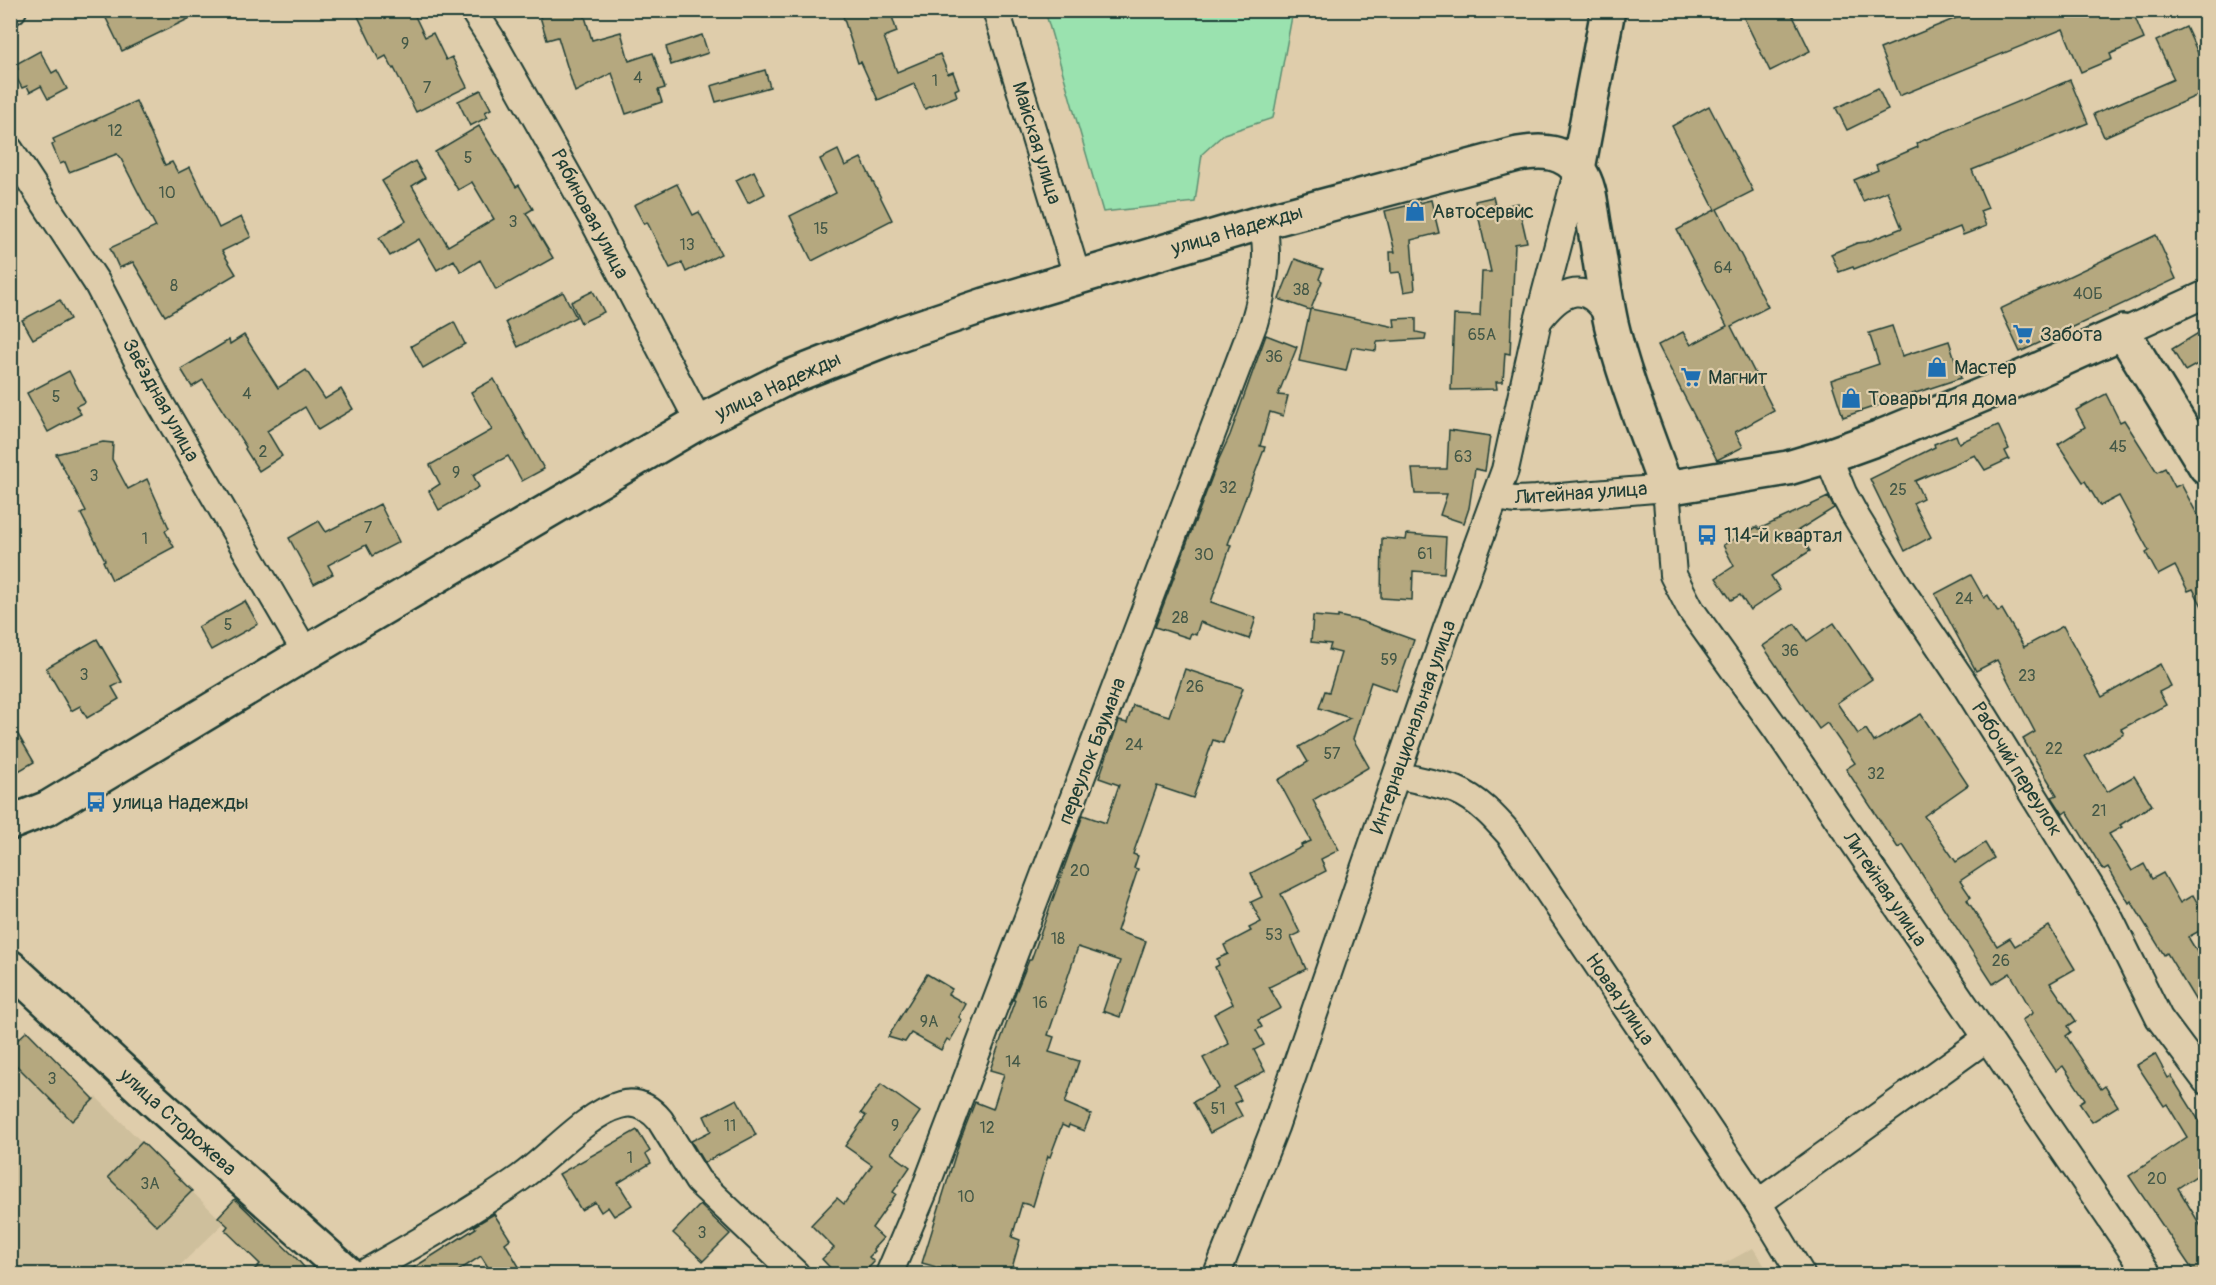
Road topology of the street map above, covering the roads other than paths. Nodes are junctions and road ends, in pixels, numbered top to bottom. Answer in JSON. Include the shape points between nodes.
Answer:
{"nodes":[{"id":1,"x":473,"y":10,"type":"edge"},
{"id":2,"x":996,"y":10,"type":"edge"},
{"id":3,"x":1608,"y":10,"type":"edge"},
{"id":4,"x":10,"y":150,"type":"edge"},
{"id":5,"x":1578,"y":170,"type":"junction"},
{"id":6,"x":1263,"y":222,"type":"junction"},
{"id":7,"x":1077,"y":276,"type":"junction"},
{"id":8,"x":2205,"y":294,"type":"edge"},
{"id":9,"x":1538,"y":321,"type":"junction"},
{"id":10,"x":1611,"y":321,"type":"junction"},
{"id":11,"x":2123,"y":332,"type":"junction"},
{"id":12,"x":699,"y":423,"type":"junction"},
{"id":13,"x":1828,"y":456,"type":"junction"},
{"id":14,"x":2205,"y":467,"type":"edge"},
{"id":15,"x":1666,"y":488,"type":"junction"},
{"id":16,"x":1496,"y":497,"type":"junction"},
{"id":17,"x":306,"y":653,"type":"junction"},
{"id":18,"x":1397,"y":775,"type":"junction"},
{"id":19,"x":48,"y":808,"type":"junction"},
{"id":20,"x":10,"y":823,"type":"edge"},
{"id":21,"x":10,"y":836,"type":"edge"},
{"id":22,"x":10,"y":967,"type":"edge"},
{"id":23,"x":1987,"y":1038,"type":"junction"},
{"id":24,"x":2205,"y":1081,"type":"edge"},
{"id":25,"x":1758,"y":1203,"type":"junction"},
{"id":26,"x":348,"y":1275,"type":"edge"},
{"id":27,"x":363,"y":1275,"type":"edge"},
{"id":28,"x":796,"y":1275,"type":"edge"},
{"id":29,"x":889,"y":1275,"type":"edge"},
{"id":30,"x":1217,"y":1275,"type":"edge"},
{"id":31,"x":1801,"y":1275,"type":"edge"},
{"id":32,"x":2148,"y":1275,"type":"edge"}],
"edges":[{"from":1,"to":12,"type":"street","name":"Рябиновая улица","via":[[592,218]]},
{"from":2,"to":7,"type":"street","name":"Майская улица"},
{"from":3,"to":5,"type":"street","name":"Интернациональная улица"},
{"from":4,"to":17,"type":"street","name":"Звёздная улица","via":[[97,283],[156,396]]},
{"from":5,"to":6,"type":"street","name":"улица Надежды","via":[[1560,155],[1535,151]]},
{"from":5,"to":9,"type":"street","name":"Интернациональная улица"},
{"from":5,"to":10,"type":"street","via":[[1591,207]]},
{"from":6,"to":7,"type":"street","name":"улица Надежды"},
{"from":6,"to":29,"type":"street","name":"переулок Баумана","via":[[1267,264],[1254,323]]},
{"from":7,"to":12,"type":"street","name":"улица Надежды","via":[[985,304],[825,362]]},
{"from":8,"to":11,"type":"street","name":"Литейная улица"},
{"from":9,"to":10,"type":"street","via":[[1561,297],[1578,292],[1597,300]]},
{"from":9,"to":16,"type":"street","name":"Интернациональная улица"},
{"from":10,"to":15,"type":"street"},
{"from":11,"to":13,"type":"street","name":"Литейная улица","via":[[1989,392]]},
{"from":11,"to":14,"type":"street"},
{"from":12,"to":17,"type":"street","name":"улица Надежды"},
{"from":13,"to":15,"type":"street","name":"Литейная улица","via":[[1766,472]]},
{"from":13,"to":24,"type":"street","name":"Рабочий переулок","via":[[1855,515],[2102,907],[2159,1018]]},
{"from":15,"to":16,"type":"street","name":"Литейная улица","via":[[1536,499]]},
{"from":15,"to":23,"type":"street","name":"Литейная улица","via":[[1671,564],[1687,603]]},
{"from":16,"to":18,"type":"street","name":"Интернациональная улица"},
{"from":17,"to":19,"type":"street","name":"улица Надежды"},
{"from":18,"to":25,"type":"street","name":"Новая улица","via":[[1470,797],[1510,835]]},
{"from":18,"to":30,"type":"street","name":"Интернациональная улица","via":[[1275,1127]]},
{"from":19,"to":20,"type":"street","name":"улица Надежды"},
{"from":19,"to":21,"type":"street","name":"улица Надежды"},
{"from":22,"to":26,"type":"street","name":"улица Сторожева"},
{"from":23,"to":25,"type":"street"},
{"from":23,"to":32,"type":"street","name":"Литейная улица"},
{"from":25,"to":31,"type":"street","name":"Новая улица"},
{"from":27,"to":28,"type":"street","via":[[523,1176],[594,1118],[628,1103],[646,1107],[660,1120],[698,1181]]}]}
